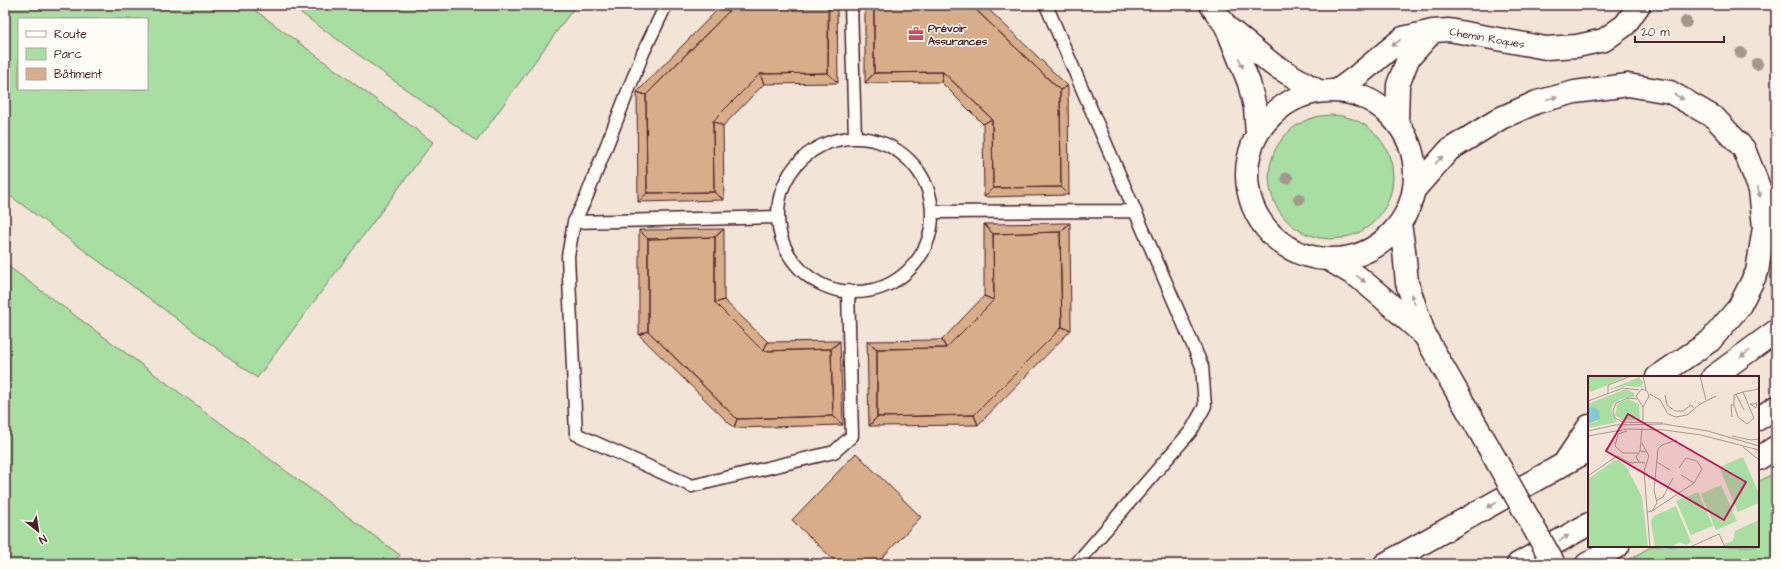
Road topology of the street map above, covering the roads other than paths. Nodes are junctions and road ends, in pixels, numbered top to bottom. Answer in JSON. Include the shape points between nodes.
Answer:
{"nodes":[{"id":1,"x":666,"y":5,"type":"edge"},
{"id":2,"x":851,"y":5,"type":"edge"},
{"id":3,"x":1046,"y":5,"type":"edge"},
{"id":4,"x":1211,"y":5,"type":"edge"},
{"id":5,"x":1639,"y":5,"type":"edge"},
{"id":6,"x":1226,"y":26,"type":"junction"},
{"id":7,"x":1433,"y":31,"type":"junction"},
{"id":8,"x":1328,"y":90,"type":"junction"},
{"id":9,"x":1397,"y":121,"type":"junction"},
{"id":10,"x":1257,"y":134,"type":"junction"},
{"id":11,"x":855,"y":138,"type":"junction"},
{"id":12,"x":1414,"y":190,"type":"junction"},
{"id":13,"x":1135,"y":211,"type":"junction"},
{"id":14,"x":933,"y":212,"type":"junction"},
{"id":15,"x":777,"y":217,"type":"junction"},
{"id":16,"x":574,"y":222,"type":"junction"},
{"id":17,"x":1400,"y":224,"type":"junction"},
{"id":18,"x":1328,"y":259,"type":"junction"},
{"id":19,"x":848,"y":291,"type":"junction"},
{"id":20,"x":1776,"y":331,"type":"edge"},
{"id":21,"x":1425,"y":336,"type":"junction"},
{"id":22,"x":1658,"y":376,"type":"edge"},
{"id":23,"x":1714,"y":376,"type":"edge"},
{"id":24,"x":1776,"y":407,"type":"edge"},
{"id":25,"x":1759,"y":418,"type":"edge"},
{"id":26,"x":1588,"y":428,"type":"edge"},
{"id":27,"x":1776,"y":447,"type":"edge"},
{"id":28,"x":1588,"y":451,"type":"edge"},
{"id":29,"x":1759,"y":458,"type":"edge"},
{"id":30,"x":1563,"y":465,"type":"junction"},
{"id":31,"x":1588,"y":525,"type":"edge"},
{"id":32,"x":1616,"y":547,"type":"edge"},
{"id":33,"x":1076,"y":564,"type":"edge"},
{"id":34,"x":1385,"y":564,"type":"edge"},
{"id":35,"x":1518,"y":564,"type":"edge"},
{"id":36,"x":1554,"y":564,"type":"edge"},
{"id":37,"x":1587,"y":564,"type":"edge"}],
"edges":[{"from":1,"to":16,"type":"lane","via":[[643,53],[586,198]]},
{"from":2,"to":11,"type":"lane"},
{"from":3,"to":13,"type":"lane"},
{"from":4,"to":6,"type":"main road"},
{"from":5,"to":7,"type":"main road","name":"Chemin Roques","via":[[1625,25],[1604,40],[1577,46],[1546,48],[1449,30]]},
{"from":6,"to":8,"type":"main road","via":[[1272,64]]},
{"from":6,"to":10,"type":"main road","one_way":true,"via":[[1249,83],[1255,107]]},
{"from":7,"to":8,"type":"main road","name":"Chemin Roques","one_way":true,"via":[[1403,38],[1357,76]]},
{"from":7,"to":9,"type":"main road","via":[[1408,59],[1398,85]]},
{"from":8,"to":9,"type":"main road","via":[[1360,95],[1380,105]]},
{"from":8,"to":10,"type":"main road","via":[[1293,99],[1272,114]]},
{"from":9,"to":12,"type":"main road","via":[[1414,154]]},
{"from":10,"to":18,"type":"main road","via":[[1248,157],[1247,175],[1248,192],[1257,215],[1270,233],[1287,247],[1307,256]]},
{"from":11,"to":14,"type":"lane","via":[[866,138],[891,146],[913,162],[927,185]]},
{"from":11,"to":15,"type":"lane","via":[[839,139],[813,149],[794,167],[781,191]]},
{"from":12,"to":17,"type":"main road"},
{"from":12,"to":22,"type":"main road","one_way":true,"via":[[1450,150],[1501,118],[1537,102],[1575,92],[1628,85],[1670,92],[1715,118],[1744,149],[1760,190],[1764,227],[1757,272],[1739,307],[1710,341]]},
{"from":13,"to":14,"type":"lane"},
{"from":13,"to":33,"type":"lane","via":[[1202,366],[1205,406],[1191,431]]},
{"from":14,"to":19,"type":"lane","via":[[930,236],[920,258],[903,276],[882,288]]},
{"from":15,"to":16,"type":"lane"},
{"from":15,"to":19,"type":"lane","via":[[782,242],[794,263],[812,279],[834,290]]},
{"from":16,"to":19,"type":"lane","via":[[568,256],[576,434],[692,486],[834,452],[852,436]]},
{"from":17,"to":18,"type":"main road","via":[[1386,239],[1368,250],[1348,257]]},
{"from":21,"to":17,"type":"main road","one_way":true,"via":[[1407,282]]},
{"from":18,"to":21,"type":"main road","one_way":true,"via":[[1358,277]]},
{"from":20,"to":23,"type":"main road","one_way":true},
{"from":21,"to":36,"type":"main road","bridge":true},
{"from":24,"to":25,"type":"main road"},
{"from":26,"to":30,"type":"main road"},
{"from":27,"to":29,"type":"main road"},
{"from":28,"to":30,"type":"main road"},
{"from":30,"to":34,"type":"main road","one_way":true},
{"from":35,"to":31,"type":"main road","one_way":true},
{"from":32,"to":37,"type":"main road"}]}
